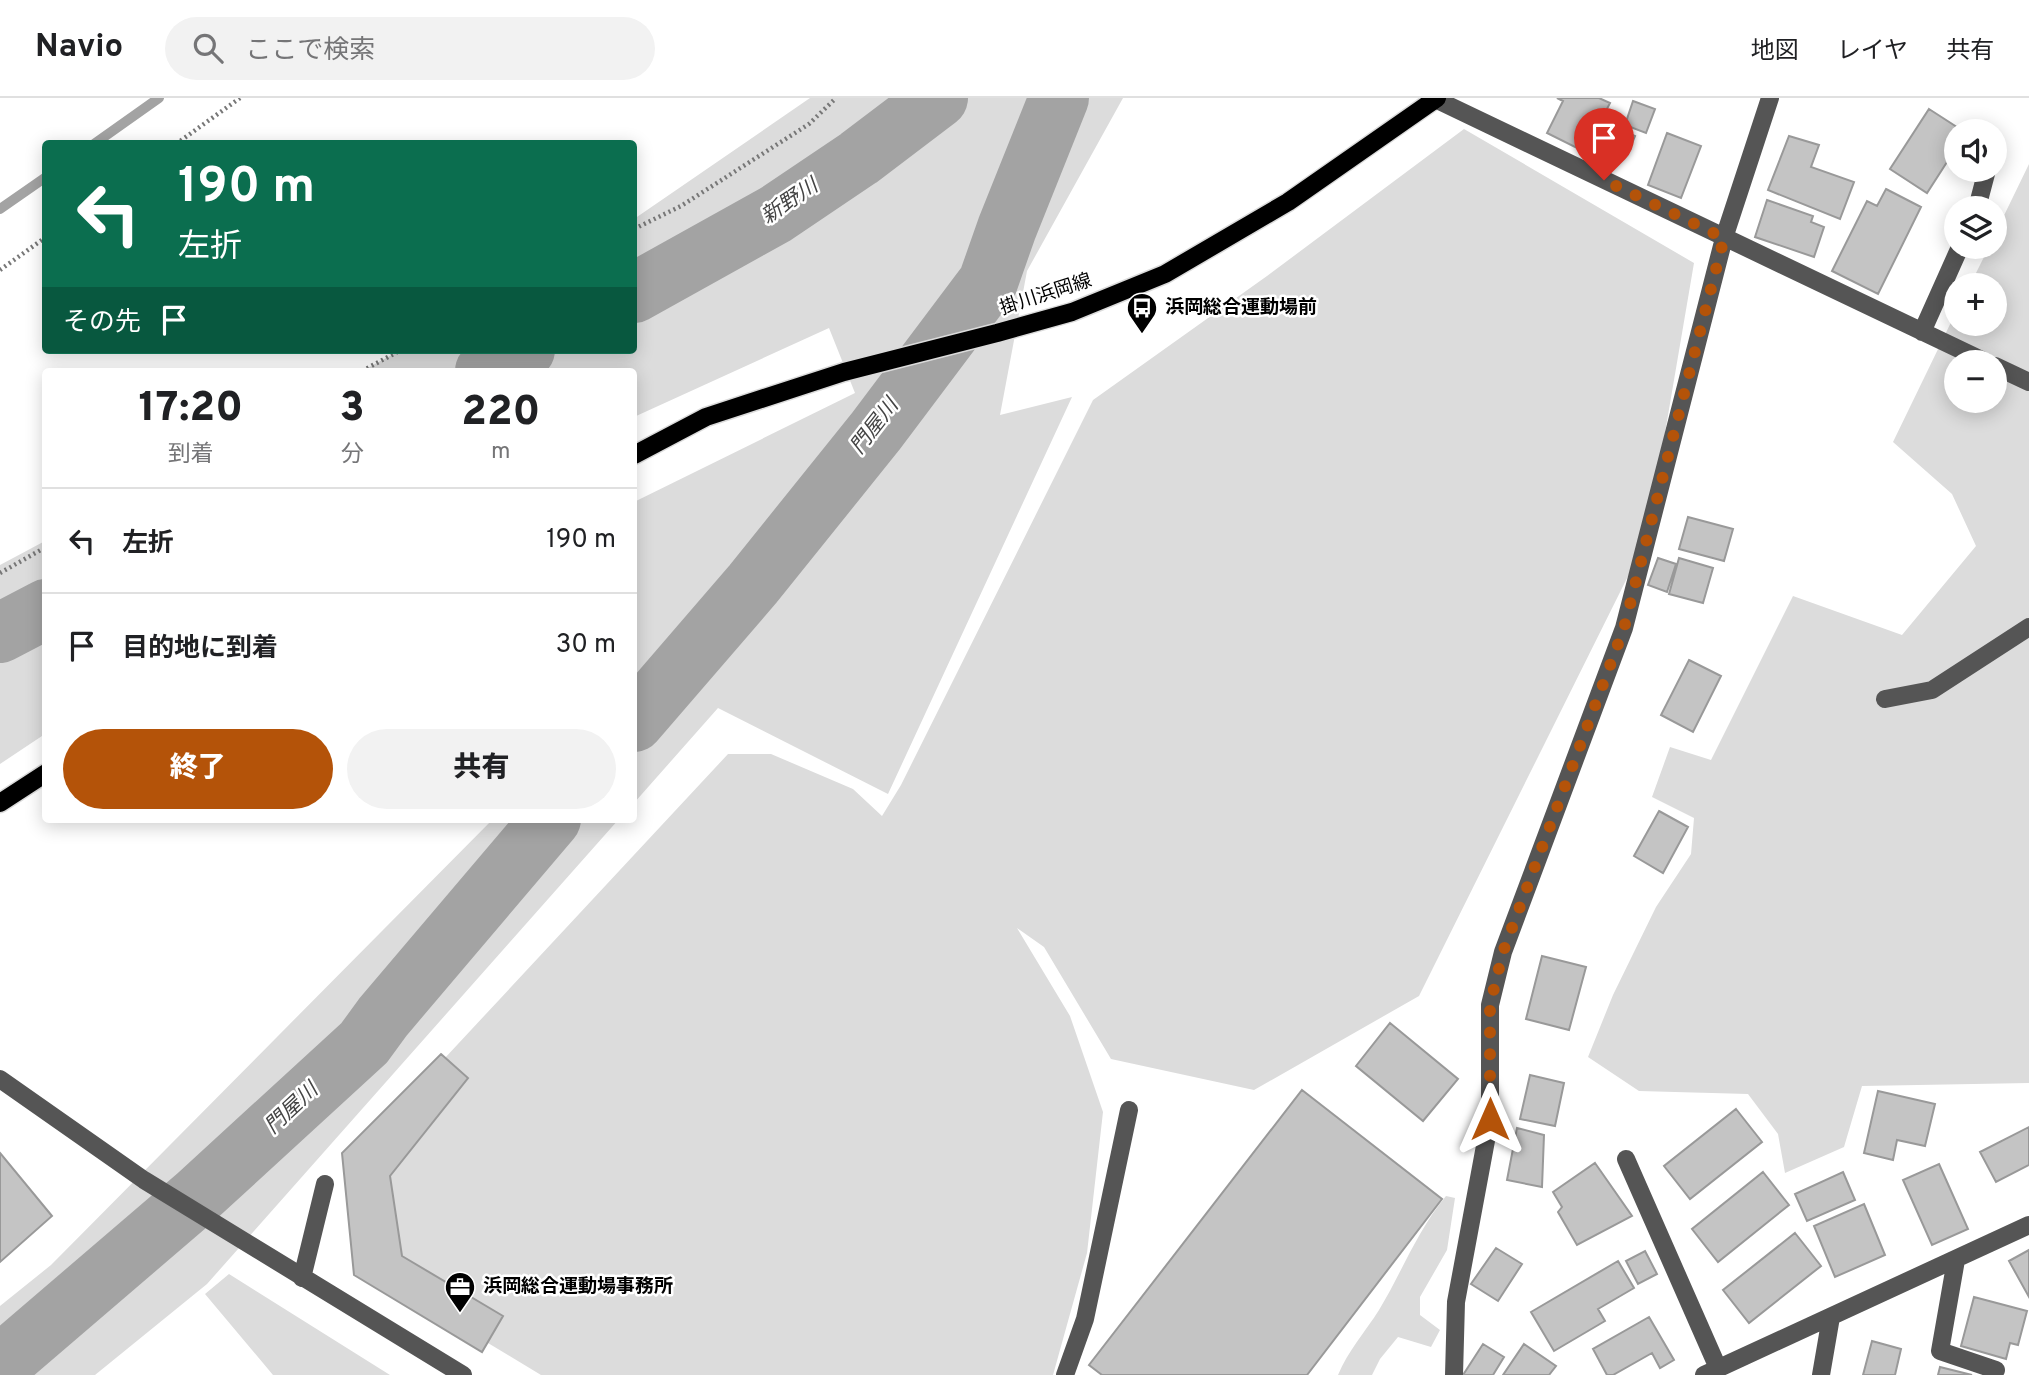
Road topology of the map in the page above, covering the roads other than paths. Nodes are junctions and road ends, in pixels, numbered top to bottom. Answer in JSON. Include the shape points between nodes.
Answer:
{"nodes":[{"id":1,"x":1770,"y":98,"type":"edge"},
{"id":2,"x":1436,"y":99,"type":"edge"},
{"id":3,"x":1724,"y":238,"type":"junction"},
{"id":4,"x":1955,"y":259,"type":"edge"},
{"id":5,"x":1922,"y":332,"type":"junction"},
{"id":6,"x":1960,"y":350,"type":"edge"},
{"id":7,"x":2007,"y":372,"type":"edge"},
{"id":8,"x":2029,"y":382,"type":"edge"},
{"id":9,"x":637,"y":454,"type":"edge"},
{"id":10,"x":2029,"y":626,"type":"edge"},
{"id":11,"x":1885,"y":699,"type":"dead end"},
{"id":12,"x":42,"y":776,"type":"edge"},
{"id":13,"x":0,"y":803,"type":"edge"},
{"id":14,"x":0,"y":1079,"type":"edge"},
{"id":15,"x":1129,"y":1110,"type":"dead end"},
{"id":16,"x":1626,"y":1159,"type":"dead end"},
{"id":17,"x":325,"y":1184,"type":"dead end"},
{"id":18,"x":2029,"y":1225,"type":"edge"},
{"id":19,"x":1956,"y":1260,"type":"junction"},
{"id":20,"x":302,"y":1278,"type":"junction"},
{"id":21,"x":1831,"y":1317,"type":"junction"},
{"id":22,"x":1996,"y":1370,"type":"dead end"},
{"id":23,"x":1711,"y":1372,"type":"edge"},
{"id":24,"x":463,"y":1375,"type":"edge"},
{"id":25,"x":1065,"y":1375,"type":"edge"},
{"id":26,"x":1454,"y":1375,"type":"edge"},
{"id":27,"x":1821,"y":1375,"type":"edge"}],
"edges":[{"from":1,"to":3,"type":"street"},
{"from":2,"to":3,"type":"street"},
{"from":2,"to":9,"type":"main road","name":"掛川浜岡線","via":[[1288,202],[1165,274],[1072,312],[844,372],[706,417]]},
{"from":3,"to":5,"type":"street"},
{"from":3,"to":26,"type":"street","via":[[1624,628],[1503,952],[1490,1005],[1490,1119],[1455,1302]]},
{"from":4,"to":5,"type":"street"},
{"from":5,"to":6,"type":"street"},
{"from":7,"to":8,"type":"street"},
{"from":10,"to":11,"type":"street","via":[[1933,690]]},
{"from":12,"to":13,"type":"main road"},
{"from":14,"to":20,"type":"street","via":[[144,1180]]},
{"from":15,"to":25,"type":"street","via":[[1085,1319]]},
{"from":16,"to":23,"type":"street"},
{"from":17,"to":20,"type":"street"},
{"from":18,"to":19,"type":"street"},
{"from":19,"to":21,"type":"street"},
{"from":19,"to":22,"type":"street","via":[[1940,1351]]},
{"from":20,"to":24,"type":"street"},
{"from":21,"to":23,"type":"street"},
{"from":21,"to":27,"type":"street"}]}
